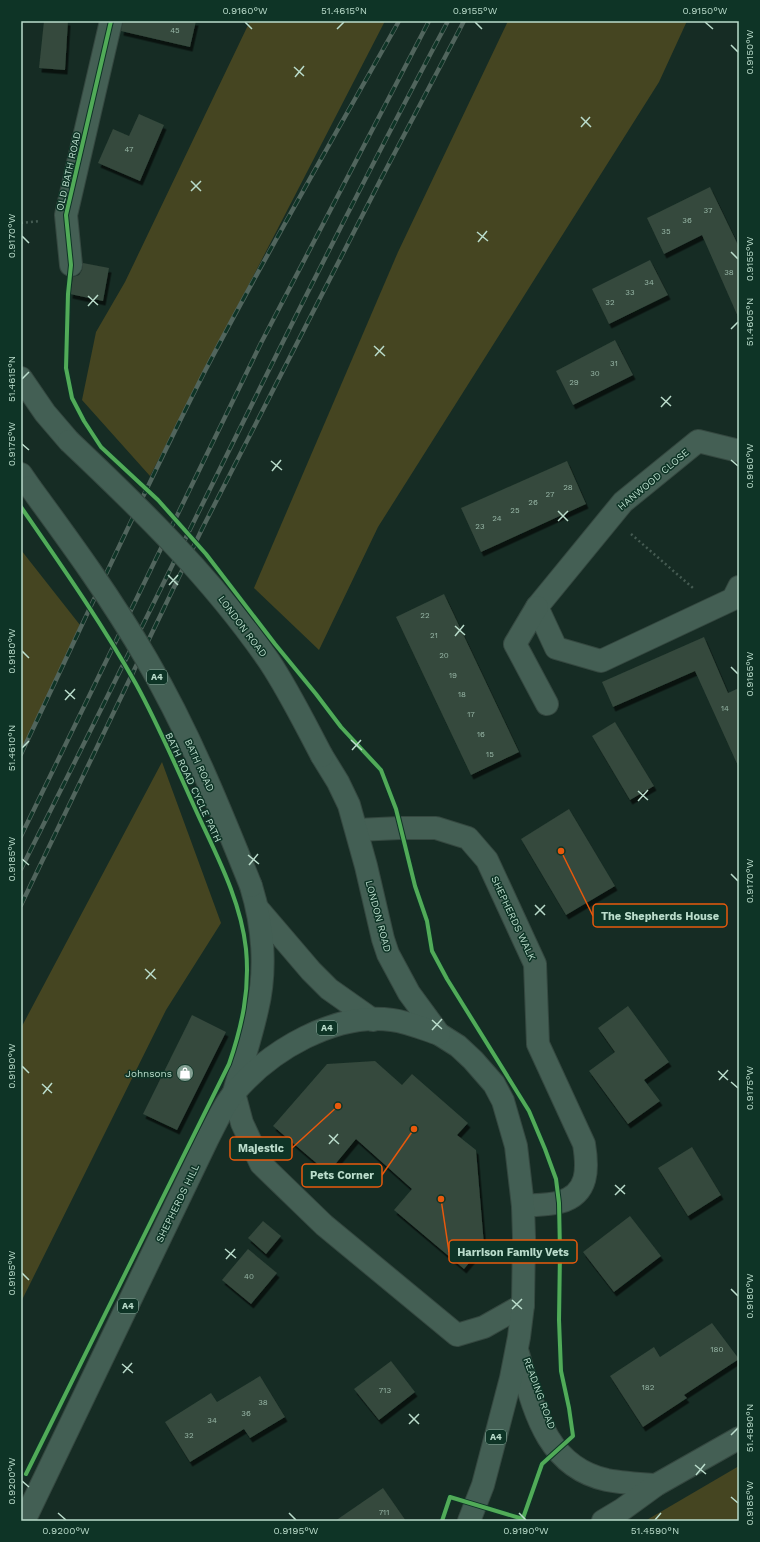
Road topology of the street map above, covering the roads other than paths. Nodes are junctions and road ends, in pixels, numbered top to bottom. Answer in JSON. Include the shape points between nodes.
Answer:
{"nodes":[{"id":1,"x":111,"y":21,"type":"edge"},
{"id":2,"x":71,"y":265,"type":"dead end"},
{"id":3,"x":21,"y":378,"type":"edge"},
{"id":4,"x":739,"y":452,"type":"edge"},
{"id":5,"x":25,"y":480,"type":"edge"},
{"id":6,"x":732,"y":600,"type":"edge"},
{"id":7,"x":537,"y":607,"type":"junction"},
{"id":8,"x":546,"y":704,"type":"dead end"},
{"id":9,"x":357,"y":830,"type":"junction"},
{"id":10,"x":258,"y":909,"type":"junction"},
{"id":11,"x":373,"y":1020,"type":"junction"},
{"id":12,"x":439,"y":1034,"type":"junction"},
{"id":13,"x":234,"y":1093,"type":"junction"},
{"id":14,"x":523,"y":1206,"type":"junction"},
{"id":15,"x":523,"y":1305,"type":"junction"},
{"id":16,"x":517,"y":1350,"type":"junction"},
{"id":17,"x":739,"y":1438,"type":"edge"},
{"id":18,"x":656,"y":1485,"type":"junction"},
{"id":19,"x":24,"y":1521,"type":"edge"},
{"id":20,"x":469,"y":1521,"type":"edge"},
{"id":21,"x":603,"y":1521,"type":"edge"}],
"edges":[{"from":1,"to":2,"type":"street","name":"OLD BATH ROAD","via":[[66,215]]},
{"from":3,"to":9,"type":"main road","name":"LONDON ROAD","number":"A4","bridge":true,"via":[[45,414],[69,441],[158,526],[203,576],[269,661],[338,782]]},
{"from":4,"to":7,"type":"street","name":"HANWOOD CLOSE","via":[[698,441],[623,502]]},
{"from":5,"to":10,"type":"main road","name":"BATH ROAD","number":"A4","bridge":true,"via":[[114,605],[148,660],[210,788]]},
{"from":6,"to":7,"type":"street","via":[[602,661],[556,648]]},
{"from":7,"to":8,"type":"street","name":"HANWOOD CLOSE","via":[[516,644]]},
{"from":9,"to":12,"type":"main road","name":"LONDON ROAD","number":"A4","via":[[388,954],[409,992]]},
{"from":9,"to":14,"type":"street","name":"SHEPHERDS WALK","via":[[436,828],[468,838],[486,860],[535,964],[538,1044],[584,1144],[587,1162],[582,1185],[568,1199],[559,1203]]},
{"from":10,"to":11,"type":"street","via":[[311,972],[329,989]]},
{"from":10,"to":13,"type":"main road","name":"BATH ROAD","number":"A4","via":[[262,952],[261,987]]},
{"from":11,"to":12,"type":"main road","name":"SHEPHERDS HILL","number":"A4","via":[[392,1020]]},
{"from":11,"to":13,"type":"main road","name":"SHEPHERDS HILL","number":"A4","via":[[342,1024],[306,1037],[267,1061]]},
{"from":12,"to":14,"type":"main road","name":"LONDON ROAD","number":"A4","via":[[458,1046],[473,1060],[494,1084],[503,1101],[516,1146]]},
{"from":13,"to":15,"type":"street","via":[[242,1123],[261,1164],[324,1225],[457,1335],[484,1327]]},
{"from":13,"to":19,"type":"main road","name":"SHEPHERDS HILL","number":"A4","via":[[208,1138]]},
{"from":14,"to":15,"type":"main road","name":"LONDON ROAD","number":"A4"},
{"from":15,"to":16,"type":"main road","name":"LONDON ROAD","number":"A4"},
{"from":16,"to":18,"type":"street","name":"READING ROAD","via":[[538,1418],[545,1434],[558,1451],[580,1469],[593,1475]]},
{"from":16,"to":20,"type":"main road","name":"LONDON ROAD","number":"A4","via":[[483,1485]]},
{"from":17,"to":18,"type":"street"},
{"from":18,"to":21,"type":"street"}]}
